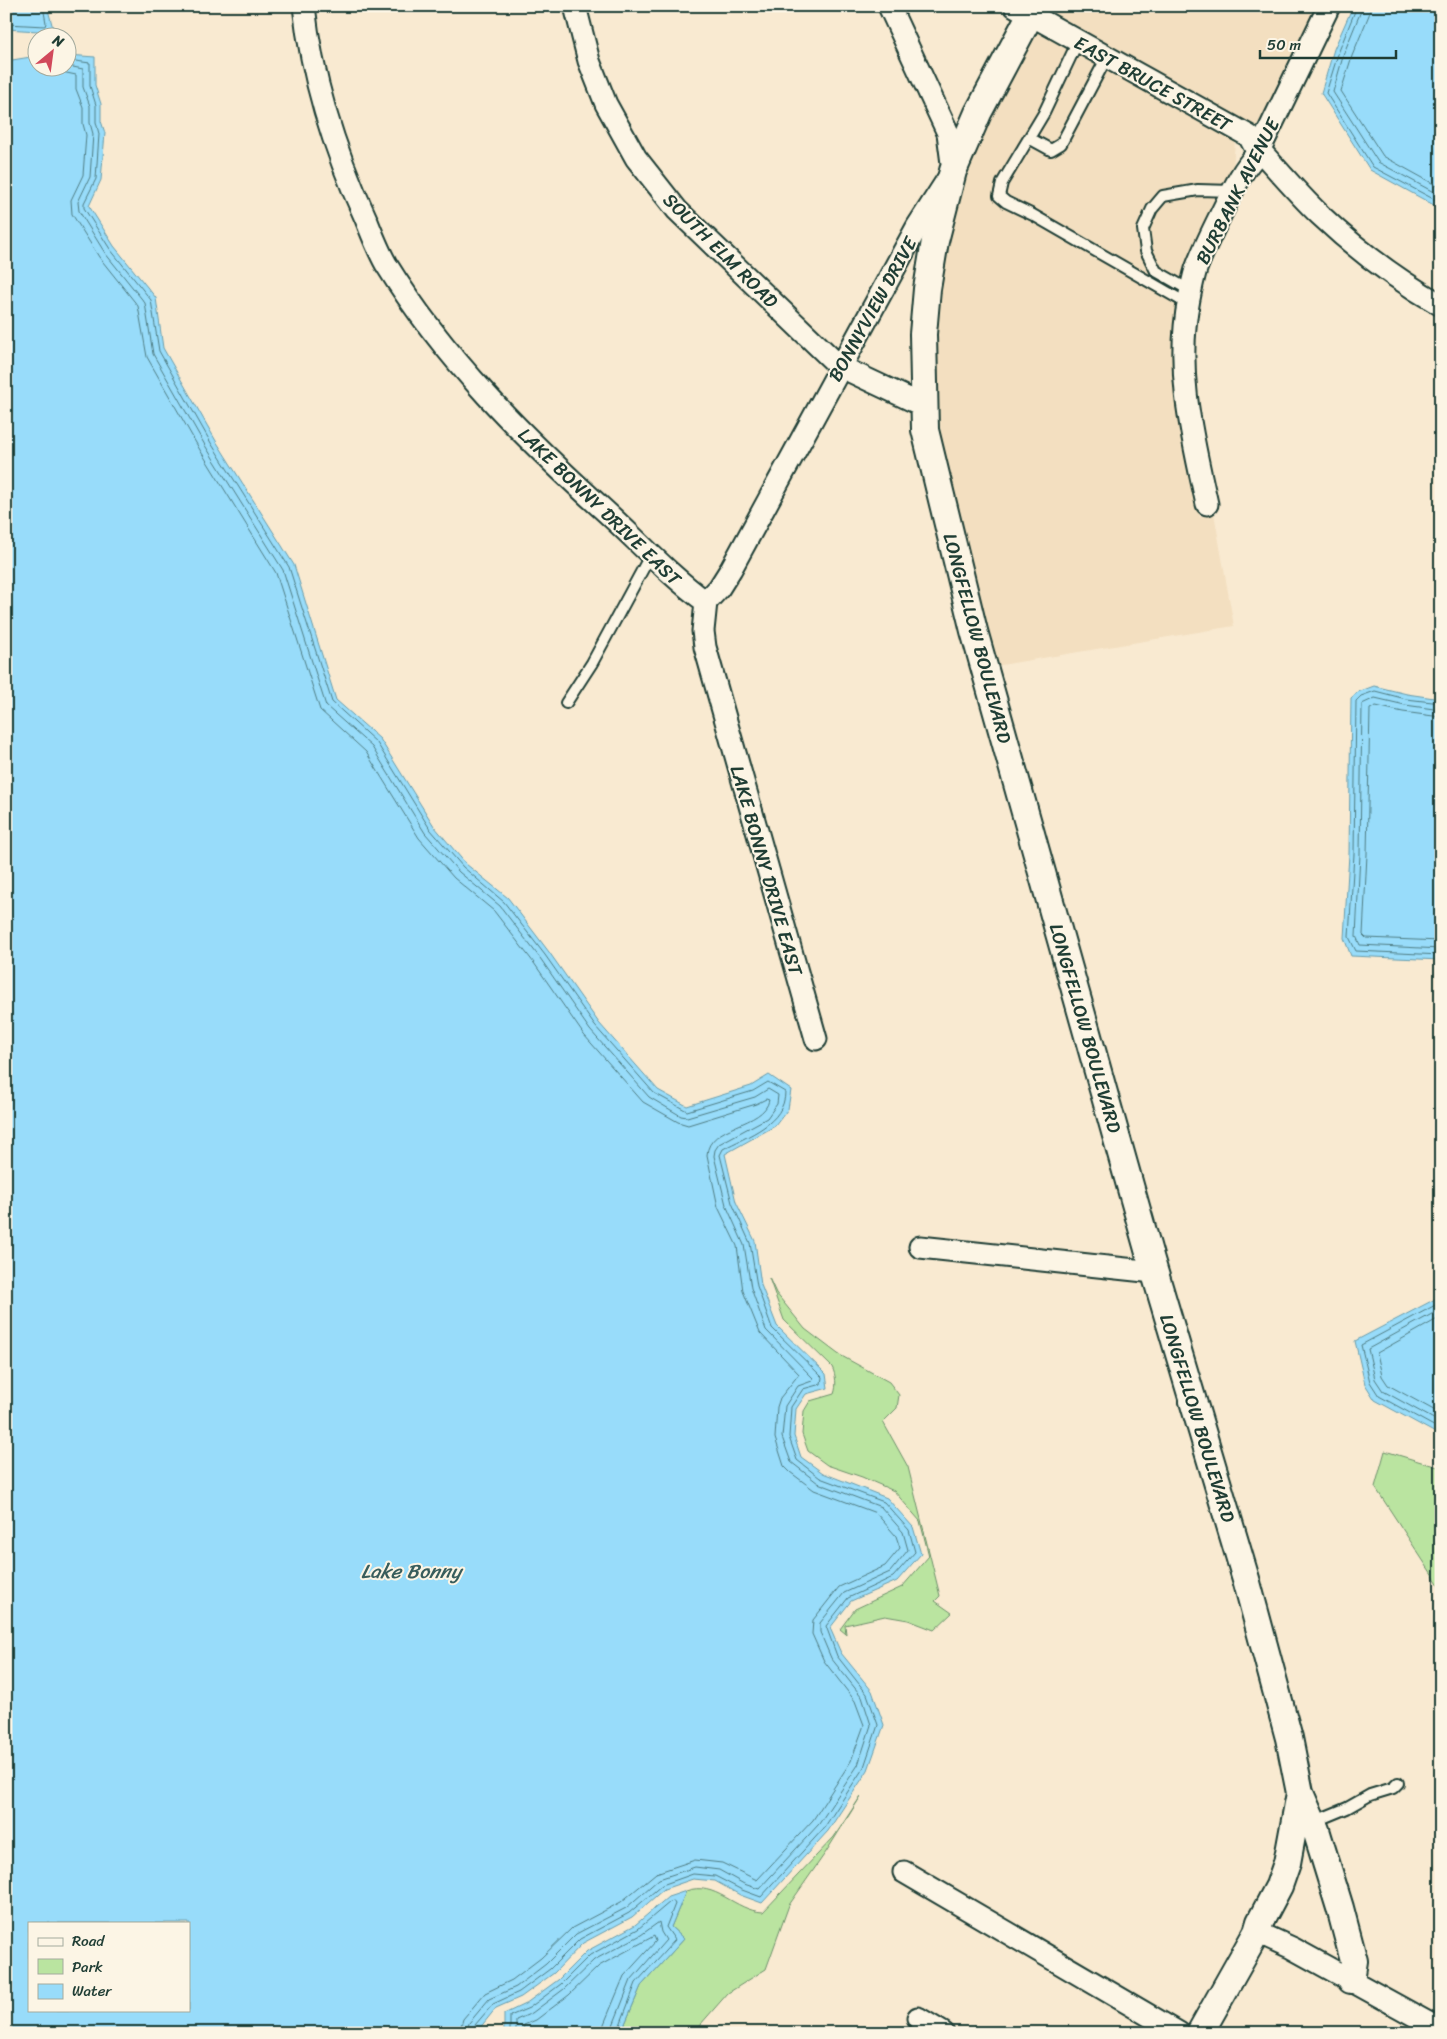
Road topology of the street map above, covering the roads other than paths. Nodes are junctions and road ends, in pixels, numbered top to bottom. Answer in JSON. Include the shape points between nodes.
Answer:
{"nodes":[{"id":1,"x":304,"y":6,"type":"edge"},
{"id":2,"x":575,"y":6,"type":"edge"},
{"id":3,"x":889,"y":6,"type":"edge"},
{"id":4,"x":1329,"y":6,"type":"edge"},
{"id":5,"x":1026,"y":9,"type":"edge"},
{"id":6,"x":1078,"y":41,"type":"junction"},
{"id":7,"x":1107,"y":57,"type":"junction"},
{"id":8,"x":1029,"y":138,"type":"junction"},
{"id":9,"x":1258,"y":153,"type":"junction"},
{"id":10,"x":953,"y":171,"type":"junction"},
{"id":11,"x":1233,"y":191,"type":"junction"},
{"id":12,"x":1190,"y":298,"type":"junction"},
{"id":13,"x":1441,"y":305,"type":"edge"},
{"id":14,"x":840,"y":366,"type":"junction"},
{"id":15,"x":924,"y":406,"type":"junction"},
{"id":16,"x":1207,"y":504,"type":"dead end"},
{"id":17,"x":651,"y":554,"type":"junction"},
{"id":18,"x":706,"y":602,"type":"junction"},
{"id":19,"x":566,"y":703,"type":"dead end"},
{"id":20,"x":816,"y":1040,"type":"dead end"},
{"id":21,"x":920,"y":1247,"type":"dead end"},
{"id":22,"x":1154,"y":1272,"type":"junction"},
{"id":23,"x":1398,"y":1783,"type":"dead end"},
{"id":24,"x":1300,"y":1793,"type":"junction"},
{"id":25,"x":1312,"y":1822,"type":"junction"},
{"id":26,"x":904,"y":1872,"type":"dead end"},
{"id":27,"x":1258,"y":1932,"type":"junction"},
{"id":28,"x":1351,"y":1980,"type":"junction"},
{"id":29,"x":918,"y":2018,"type":"dead end"},
{"id":30,"x":1441,"y":2030,"type":"edge"},
{"id":31,"x":943,"y":2033,"type":"edge"},
{"id":32,"x":1179,"y":2033,"type":"edge"},
{"id":33,"x":1200,"y":2033,"type":"edge"}],
"edges":[{"from":1,"to":17,"type":"street","name":"LAKE BONNY DRIVE EAST","via":[[316,75],[332,133],[385,262],[474,382],[569,479]]},
{"from":2,"to":14,"type":"street","name":"SOUTH ELM ROAD","via":[[589,61],[606,104],[636,158],[677,210]]},
{"from":3,"to":10,"type":"street","via":[[948,133]]},
{"from":4,"to":9,"type":"street","name":"BURBANK AVENUE"},
{"from":5,"to":6,"type":"street","name":"EAST BRUCE STREET"},
{"from":5,"to":10,"type":"street","name":"LONGFELLOW BOULEVARD"},
{"from":6,"to":7,"type":"street","name":"EAST BRUCE STREET"},
{"from":6,"to":8,"type":"lane"},
{"from":7,"to":8,"type":"lane","via":[[1061,144],[1051,150]]},
{"from":7,"to":9,"type":"street","name":"EAST BRUCE STREET","via":[[1249,136]]},
{"from":8,"to":12,"type":"lane","via":[[1002,183],[999,196]]},
{"from":9,"to":11,"type":"street","name":"BURBANK AVENUE","via":[[1245,167]]},
{"from":9,"to":13,"type":"street","name":"EAST BRUCE STREET","via":[[1265,156],[1320,214],[1367,256]]},
{"from":10,"to":14,"type":"street","name":"BONNYVIEW DRIVE","via":[[916,227]]},
{"from":10,"to":15,"type":"street","name":"LONGFELLOW BOULEVARD","via":[[935,240],[927,289],[923,334]]},
{"from":11,"to":12,"type":"street","name":"BURBANK AVENUE","via":[[1195,271]]},
{"from":11,"to":12,"type":"lane","via":[[1198,190],[1163,196],[1152,209],[1143,229],[1146,251],[1156,270]]},
{"from":12,"to":16,"type":"street","name":"BURBANK AVENUE","via":[[1183,349],[1183,382]]},
{"from":14,"to":15,"type":"street","name":"SOUTH ELM ROAD"},
{"from":14,"to":18,"type":"street","name":"BONNYVIEW DRIVE","via":[[731,569]]},
{"from":15,"to":22,"type":"street","name":"LONGFELLOW BOULEVARD","via":[[925,430],[972,622]]},
{"from":17,"to":18,"type":"street","name":"LAKE BONNY DRIVE EAST"},
{"from":17,"to":19,"type":"lane","via":[[592,663]]},
{"from":18,"to":20,"type":"street","name":"LAKE BONNY DRIVE EAST","via":[[705,647]]},
{"from":21,"to":22,"type":"street"},
{"from":22,"to":24,"type":"street","name":"LONGFELLOW BOULEVARD","via":[[1246,1579],[1290,1738]]},
{"from":23,"to":25,"type":"lane"},
{"from":24,"to":25,"type":"street"},
{"from":24,"to":27,"type":"street","name":"LONGFELLOW BOULEVARD","via":[[1287,1863]]},
{"from":25,"to":28,"type":"street","via":[[1354,1961]]},
{"from":26,"to":32,"type":"street"},
{"from":27,"to":28,"type":"street"},
{"from":27,"to":33,"type":"street","name":"LONGFELLOW BOULEVARD"},
{"from":28,"to":30,"type":"street"},
{"from":29,"to":31,"type":"street"}]}
